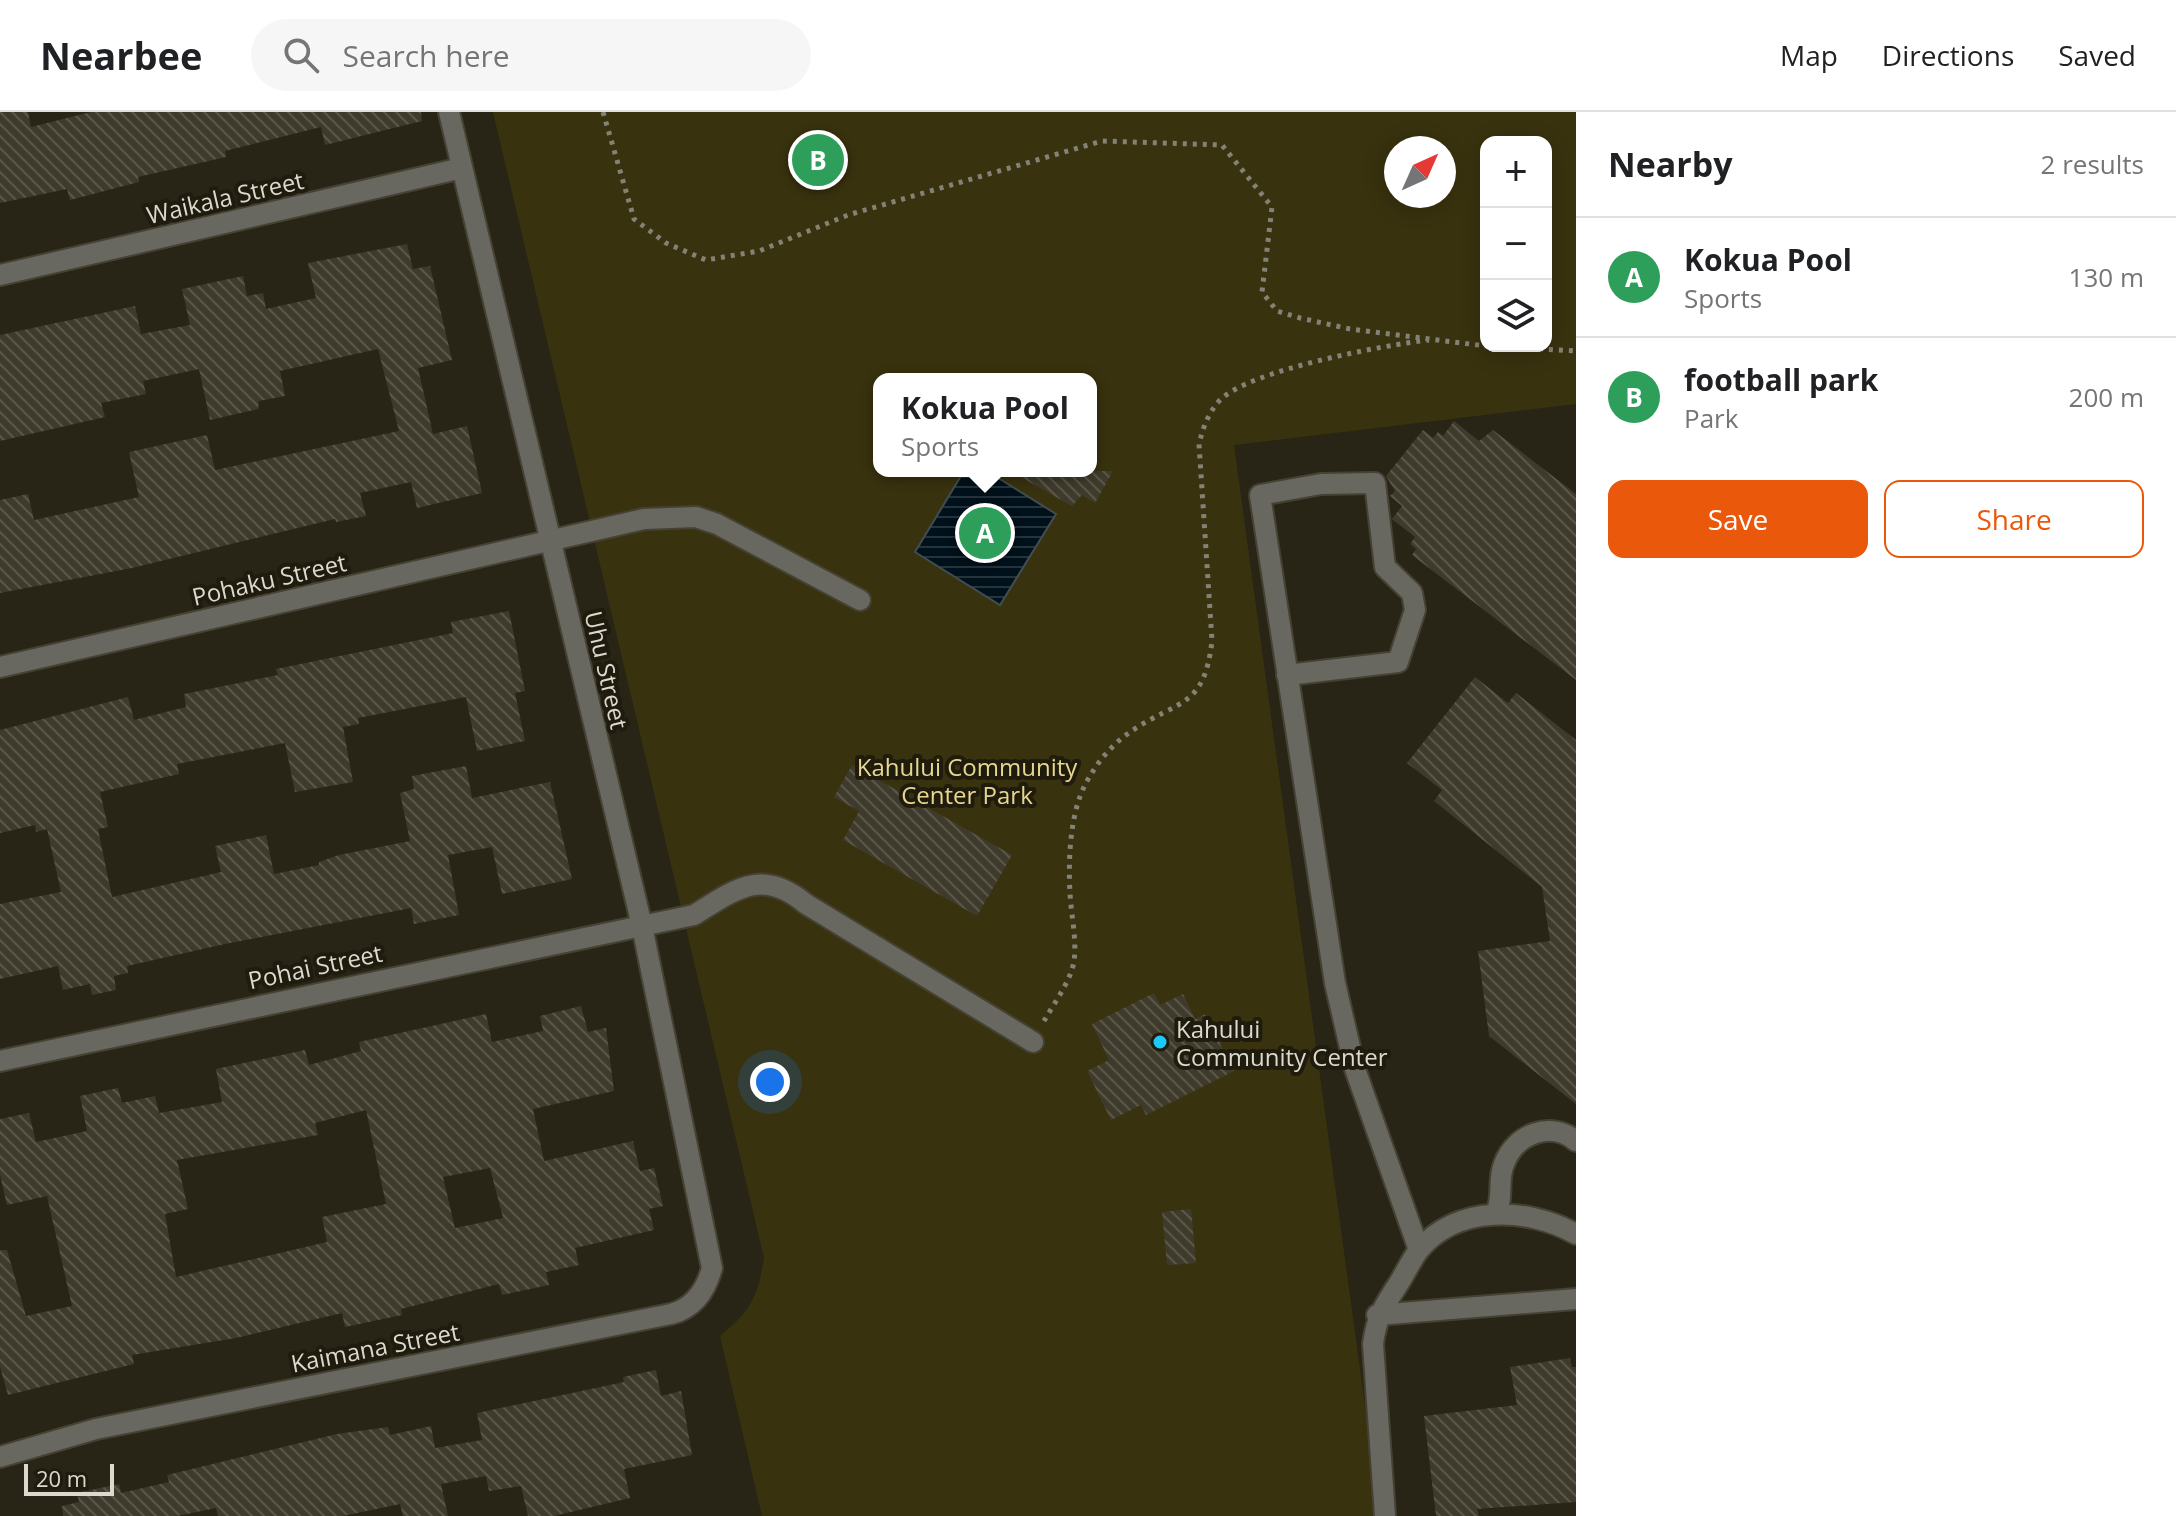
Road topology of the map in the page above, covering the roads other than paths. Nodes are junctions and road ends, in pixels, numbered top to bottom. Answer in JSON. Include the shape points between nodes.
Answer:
{"nodes":[{"id":1,"x":449,"y":112,"type":"edge"},
{"id":2,"x":462,"y":168,"type":"junction"},
{"id":3,"x":0,"y":275,"type":"edge"},
{"id":4,"x":550,"y":541,"type":"junction"},
{"id":5,"x":860,"y":600,"type":"dead end"},
{"id":6,"x":0,"y":667,"type":"edge"},
{"id":7,"x":1287,"y":675,"type":"junction"},
{"id":8,"x":642,"y":926,"type":"junction"},
{"id":9,"x":1033,"y":1042,"type":"road end"},
{"id":10,"x":0,"y":1061,"type":"edge"},
{"id":11,"x":1576,"y":1141,"type":"edge"},
{"id":12,"x":1496,"y":1213,"type":"junction"},
{"id":13,"x":1576,"y":1234,"type":"edge"},
{"id":14,"x":707,"y":1241,"type":"joint"},
{"id":15,"x":1419,"y":1250,"type":"junction"},
{"id":16,"x":1576,"y":1299,"type":"edge"},
{"id":17,"x":1377,"y":1315,"type":"junction"},
{"id":18,"x":0,"y":1457,"type":"edge"},
{"id":19,"x":1385,"y":1516,"type":"edge"}],
"edges":[{"from":1,"to":2,"type":"street","name":"Uhu Street"},
{"from":2,"to":3,"type":"street","name":"Waikala Street"},
{"from":2,"to":4,"type":"street","name":"Uhu Street"},
{"from":4,"to":5,"type":"street","name":"Pohaku Street","via":[[644,519],[696,517],[741,534]]},
{"from":4,"to":6,"type":"street","name":"Pohaku Street"},
{"from":4,"to":8,"type":"street","name":"Uhu Street"},
{"from":7,"to":7,"type":"street","via":[[1398,662],[1415,610],[1412,593],[1385,567],[1375,483],[1321,484],[1260,495]]},
{"from":7,"to":15,"type":"street","via":[[1343,1027]]},
{"from":8,"to":9,"type":"street","name":"Pohai Street","via":[[694,915],[738,889],[770,883],[788,888]]},
{"from":8,"to":10,"type":"street","name":"Pohai Street"},
{"from":8,"to":14,"type":"street","name":"Uhu Street"},
{"from":11,"to":12,"type":"street","via":[[1561,1130],[1549,1130],[1517,1144],[1504,1164]]},
{"from":12,"to":13,"type":"street","via":[[1547,1221]]},
{"from":12,"to":15,"type":"street","via":[[1453,1225]]},
{"from":14,"to":18,"type":"street","name":"Kaimana Street","via":[[712,1268],[707,1287],[683,1311],[96,1429]]},
{"from":15,"to":17,"type":"street"},
{"from":16,"to":17,"type":"street"},
{"from":17,"to":19,"type":"street","via":[[1373,1344]]}]}
